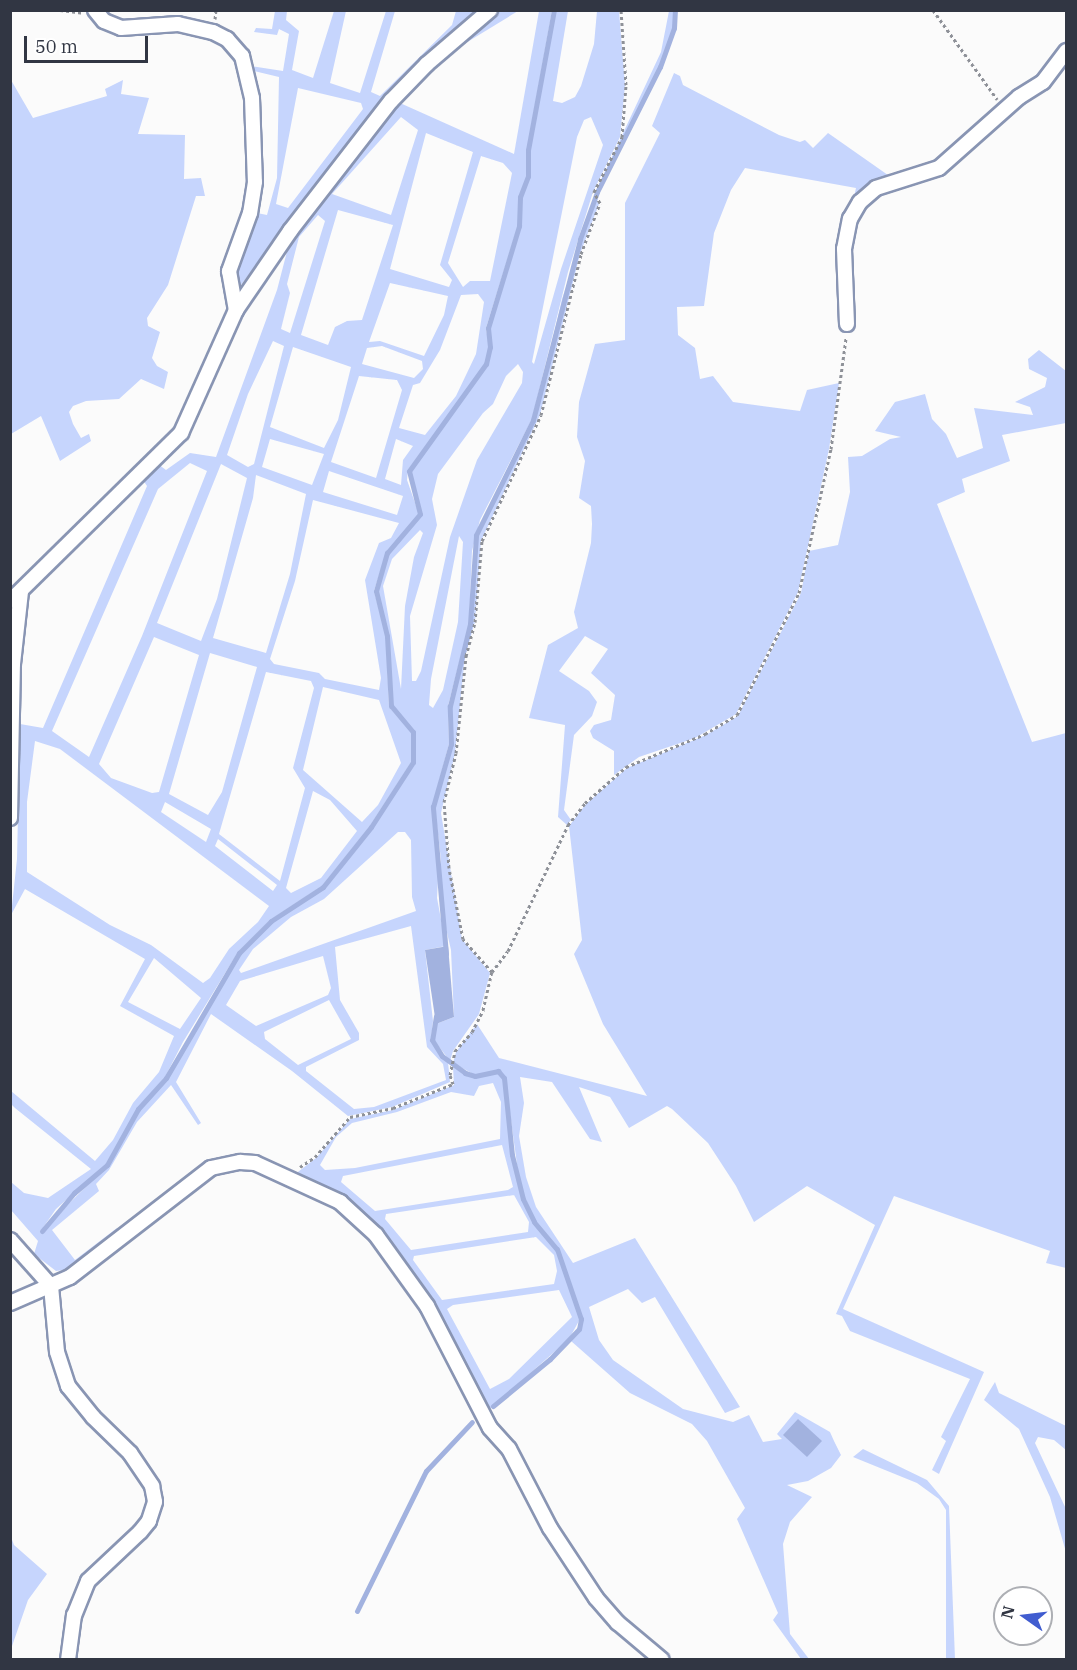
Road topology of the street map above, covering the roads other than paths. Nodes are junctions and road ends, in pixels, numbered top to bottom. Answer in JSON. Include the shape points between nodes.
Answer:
{"nodes":[{"id":1,"x":490,"y":10,"type":"edge"},
{"id":2,"x":96,"y":12,"type":"edge"},
{"id":3,"x":1066,"y":51,"type":"edge"},
{"id":4,"x":236,"y":310,"type":"junction"},
{"id":5,"x":847,"y":324,"type":"road end"},
{"id":6,"x":21,"y":591,"type":"junction"},
{"id":7,"x":10,"y":601,"type":"edge"},
{"id":8,"x":12,"y":696,"type":"edge"},
{"id":9,"x":10,"y":818,"type":"edge"},
{"id":10,"x":10,"y":1240,"type":"edge"},
{"id":11,"x":51,"y":1286,"type":"junction"},
{"id":12,"x":10,"y":1303,"type":"edge"},
{"id":13,"x":68,"y":1659,"type":"edge"},
{"id":14,"x":662,"y":1659,"type":"edge"}],
"edges":[{"from":1,"to":4,"type":"street","via":[[391,101],[290,231]]},
{"from":2,"to":4,"type":"street","via":[[122,28],[178,24],[213,32],[227,39],[242,56],[252,98],[255,182],[250,213],[230,271]]},
{"from":3,"to":5,"type":"street","via":[[1043,82],[939,168],[876,188],[860,202],[850,219],[844,249]]},
{"from":4,"to":6,"type":"street","via":[[181,433]]},
{"from":6,"to":7,"type":"street"},
{"from":6,"to":8,"type":"street"},
{"from":8,"to":9,"type":"street"},
{"from":10,"to":11,"type":"street"},
{"from":11,"to":12,"type":"street"},
{"from":11,"to":13,"type":"street","via":[[57,1352],[68,1386],[93,1418],[130,1453],[152,1486],[155,1502],[149,1521],[140,1532],[88,1581],[74,1614]]},
{"from":11,"to":14,"type":"street","via":[[70,1277],[211,1168],[240,1162],[289,1176],[340,1202],[376,1235],[427,1306],[489,1428],[509,1449],[570,1562],[618,1623]]}]}
